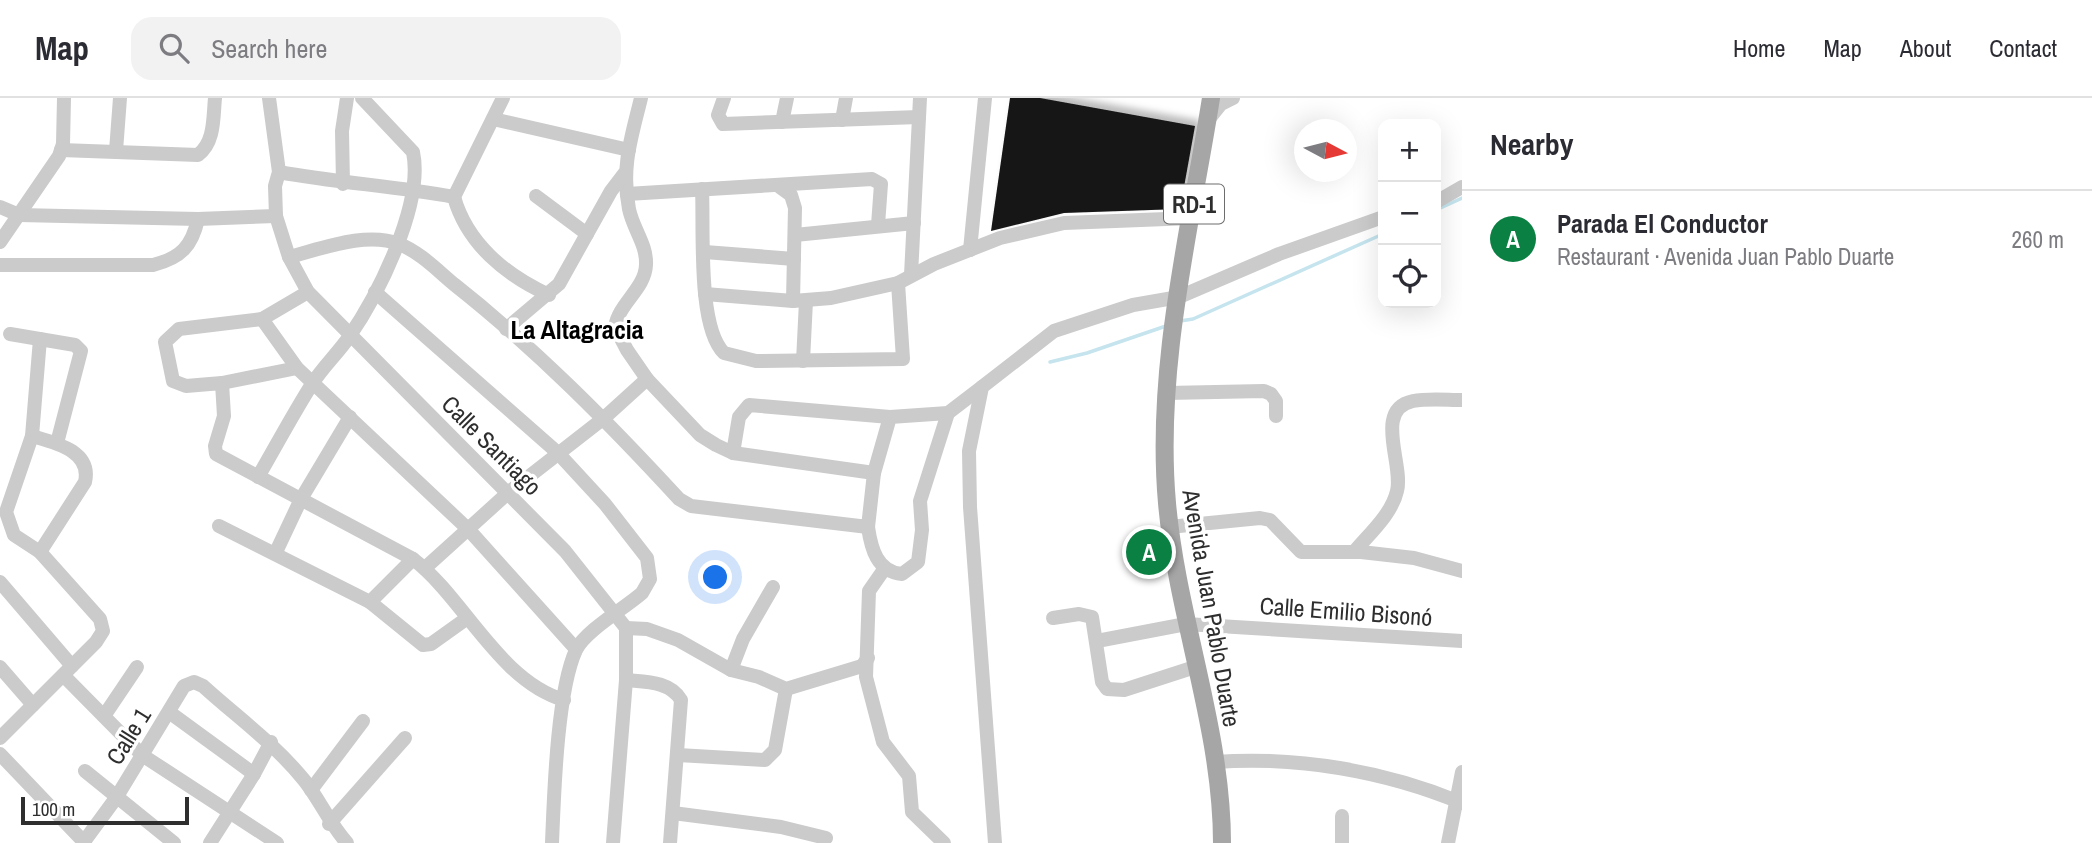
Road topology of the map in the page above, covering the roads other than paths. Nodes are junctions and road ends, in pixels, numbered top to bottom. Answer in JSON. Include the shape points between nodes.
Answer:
{"nodes":[{"id":1,"x":64,"y":98,"type":"edge"},
{"id":2,"x":120,"y":98,"type":"edge"},
{"id":3,"x":215,"y":98,"type":"edge"},
{"id":4,"x":269,"y":98,"type":"edge"},
{"id":5,"x":347,"y":98,"type":"edge"},
{"id":6,"x":362,"y":98,"type":"edge"},
{"id":7,"x":503,"y":98,"type":"edge"},
{"id":8,"x":640,"y":98,"type":"edge"},
{"id":9,"x":724,"y":98,"type":"edge"},
{"id":10,"x":787,"y":98,"type":"edge"},
{"id":11,"x":846,"y":98,"type":"edge"},
{"id":12,"x":920,"y":98,"type":"edge"},
{"id":13,"x":985,"y":98,"type":"edge"},
{"id":14,"x":1211,"y":98,"type":"edge"},
{"id":15,"x":1233,"y":98,"type":"edge"},
{"id":16,"x":919,"y":117,"type":"junction"},
{"id":17,"x":494,"y":119,"type":"junction"},
{"id":18,"x":842,"y":120,"type":"junction"},
{"id":19,"x":1208,"y":121,"type":"junction"},
{"id":20,"x":782,"y":122,"type":"junction"},
{"id":21,"x":61,"y":150,"type":"junction"},
{"id":22,"x":629,"y":150,"type":"junction"},
{"id":23,"x":116,"y":151,"type":"junction"},
{"id":24,"x":279,"y":172,"type":"junction"},
{"id":25,"x":624,"y":174,"type":"junction"},
{"id":26,"x":343,"y":184,"type":"junction"},
{"id":27,"x":780,"y":187,"type":"junction"},
{"id":28,"x":1462,"y":187,"type":"edge"},
{"id":29,"x":702,"y":189,"type":"junction"},
{"id":30,"x":414,"y":190,"type":"junction"},
{"id":31,"x":627,"y":194,"type":"junction"},
{"id":32,"x":536,"y":196,"type":"dead end"},
{"id":33,"x":454,"y":197,"type":"junction"},
{"id":34,"x":1441,"y":199,"type":"edge"},
{"id":35,"x":0,"y":207,"type":"edge"},
{"id":36,"x":19,"y":215,"type":"junction"},
{"id":37,"x":276,"y":216,"type":"junction"},
{"id":38,"x":1192,"y":218,"type":"junction"},
{"id":39,"x":198,"y":219,"type":"junction"},
{"id":40,"x":1378,"y":219,"type":"edge"},
{"id":41,"x":914,"y":223,"type":"junction"},
{"id":42,"x":878,"y":225,"type":"junction"},
{"id":43,"x":587,"y":234,"type":"junction"},
{"id":44,"x":795,"y":235,"type":"junction"},
{"id":45,"x":0,"y":242,"type":"edge"},
{"id":46,"x":398,"y":243,"type":"junction"},
{"id":47,"x":970,"y":250,"type":"junction"},
{"id":48,"x":705,"y":252,"type":"junction"},
{"id":49,"x":289,"y":257,"type":"junction"},
{"id":50,"x":794,"y":259,"type":"junction"},
{"id":51,"x":0,"y":265,"type":"edge"},
{"id":52,"x":905,"y":279,"type":"junction"},
{"id":53,"x":308,"y":292,"type":"junction"},
{"id":54,"x":375,"y":292,"type":"junction"},
{"id":55,"x":548,"y":295,"type":"junction"},
{"id":56,"x":705,"y":295,"type":"junction"},
{"id":57,"x":800,"y":301,"type":"junction"},
{"id":58,"x":1178,"y":304,"type":"junction"},
{"id":59,"x":262,"y":319,"type":"junction"},
{"id":60,"x":506,"y":329,"type":"junction"},
{"id":61,"x":10,"y":334,"type":"dead end"},
{"id":62,"x":350,"y":336,"type":"junction"},
{"id":63,"x":40,"y":339,"type":"junction"},
{"id":64,"x":803,"y":361,"type":"junction"},
{"id":65,"x":297,"y":368,"type":"junction"},
{"id":66,"x":647,"y":379,"type":"junction"},
{"id":67,"x":313,"y":382,"type":"junction"},
{"id":68,"x":222,"y":383,"type":"junction"},
{"id":69,"x":982,"y":387,"type":"junction"},
{"id":70,"x":1167,"y":393,"type":"junction"},
{"id":71,"x":1462,"y":400,"type":"edge"},
{"id":72,"x":948,"y":413,"type":"junction"},
{"id":73,"x":1276,"y":416,"type":"dead end"},
{"id":74,"x":350,"y":417,"type":"junction"},
{"id":75,"x":890,"y":417,"type":"junction"},
{"id":76,"x":604,"y":418,"type":"junction"},
{"id":77,"x":32,"y":436,"type":"junction"},
{"id":78,"x":57,"y":443,"type":"junction"},
{"id":79,"x":558,"y":453,"type":"junction"},
{"id":80,"x":733,"y":453,"type":"junction"},
{"id":81,"x":874,"y":473,"type":"junction"},
{"id":82,"x":258,"y":477,"type":"junction"},
{"id":83,"x":509,"y":492,"type":"junction"},
{"id":84,"x":301,"y":499,"type":"junction"},
{"id":85,"x":219,"y":526,"type":"dead end"},
{"id":86,"x":868,"y":527,"type":"junction"},
{"id":87,"x":1169,"y":527,"type":"junction"},
{"id":88,"x":469,"y":530,"type":"junction"},
{"id":89,"x":40,"y":552,"type":"junction"},
{"id":90,"x":276,"y":552,"type":"junction"},
{"id":91,"x":1354,"y":552,"type":"junction"},
{"id":92,"x":419,"y":564,"type":"junction"},
{"id":93,"x":885,"y":568,"type":"junction"},
{"id":94,"x":1462,"y":571,"type":"edge"},
{"id":95,"x":0,"y":582,"type":"edge"},
{"id":96,"x":773,"y":587,"type":"dead end"},
{"id":97,"x":370,"y":603,"type":"junction"},
{"id":98,"x":618,"y":614,"type":"junction"},
{"id":99,"x":1053,"y":618,"type":"dead end"},
{"id":100,"x":466,"y":619,"type":"junction"},
{"id":101,"x":1186,"y":624,"type":"junction"},
{"id":102,"x":626,"y":628,"type":"junction"},
{"id":103,"x":1097,"y":640,"type":"junction"},
{"id":104,"x":1462,"y":641,"type":"edge"},
{"id":105,"x":576,"y":649,"type":"junction"},
{"id":106,"x":868,"y":658,"type":"junction"},
{"id":107,"x":0,"y":667,"type":"edge"},
{"id":108,"x":137,"y":667,"type":"dead end"},
{"id":109,"x":1195,"y":667,"type":"junction"},
{"id":110,"x":731,"y":670,"type":"junction"},
{"id":111,"x":68,"y":671,"type":"junction"},
{"id":112,"x":626,"y":680,"type":"junction"},
{"id":113,"x":786,"y":689,"type":"junction"},
{"id":114,"x":564,"y":700,"type":"junction"},
{"id":115,"x":33,"y":705,"type":"junction"},
{"id":116,"x":169,"y":712,"type":"junction"},
{"id":117,"x":104,"y":716,"type":"junction"},
{"id":118,"x":363,"y":721,"type":"dead end"},
{"id":119,"x":0,"y":738,"type":"edge"},
{"id":120,"x":405,"y":738,"type":"dead end"},
{"id":121,"x":271,"y":742,"type":"junction"},
{"id":122,"x":0,"y":754,"type":"edge"},
{"id":123,"x":142,"y":754,"type":"junction"},
{"id":124,"x":678,"y":755,"type":"junction"},
{"id":125,"x":1215,"y":762,"type":"junction"},
{"id":126,"x":85,"y":771,"type":"dead end"},
{"id":127,"x":1462,"y":772,"type":"edge"},
{"id":128,"x":254,"y":774,"type":"junction"},
{"id":129,"x":311,"y":790,"type":"junction"},
{"id":130,"x":116,"y":799,"type":"junction"},
{"id":131,"x":1458,"y":801,"type":"edge"},
{"id":132,"x":673,"y":813,"type":"junction"},
{"id":133,"x":230,"y":814,"type":"junction"},
{"id":134,"x":1342,"y":816,"type":"dead end"},
{"id":135,"x":330,"y":824,"type":"junction"},
{"id":136,"x":826,"y":838,"type":"dead end"},
{"id":137,"x":84,"y":843,"type":"edge"},
{"id":138,"x":174,"y":843,"type":"edge"},
{"id":139,"x":210,"y":843,"type":"edge"},
{"id":140,"x":277,"y":843,"type":"edge"},
{"id":141,"x":347,"y":843,"type":"edge"},
{"id":142,"x":552,"y":843,"type":"edge"},
{"id":143,"x":613,"y":843,"type":"edge"},
{"id":144,"x":670,"y":843,"type":"edge"},
{"id":145,"x":944,"y":843,"type":"edge"},
{"id":146,"x":995,"y":843,"type":"edge"},
{"id":147,"x":1222,"y":843,"type":"edge"},
{"id":148,"x":1342,"y":843,"type":"edge"},
{"id":149,"x":1448,"y":843,"type":"edge"}],
"edges":[{"from":1,"to":21,"type":"street"},
{"from":2,"to":23,"type":"street"},
{"from":3,"to":23,"type":"street","via":[[211,137],[198,155]]},
{"from":4,"to":24,"type":"street","name":"Calle Santiago"},
{"from":5,"to":26,"type":"street"},
{"from":6,"to":30,"type":"street","via":[[413,152]]},
{"from":7,"to":17,"type":"street"},
{"from":8,"to":22,"type":"street"},
{"from":9,"to":20,"type":"street","via":[[718,115],[723,124]]},
{"from":10,"to":20,"type":"street"},
{"from":11,"to":18,"type":"street"},
{"from":12,"to":16,"type":"street"},
{"from":13,"to":47,"type":"street"},
{"from":14,"to":19,"type":"main road","number":"RD-1"},
{"from":15,"to":19,"type":"street","via":[[1221,104]]},
{"from":16,"to":18,"type":"street"},
{"from":16,"to":41,"type":"street"},
{"from":17,"to":22,"type":"street"},
{"from":17,"to":33,"type":"street"},
{"from":18,"to":20,"type":"street"},
{"from":19,"to":38,"type":"main road","number":"RD-1"},
{"from":21,"to":23,"type":"street"},
{"from":21,"to":36,"type":"street"},
{"from":22,"to":25,"type":"street"},
{"from":24,"to":26,"type":"street"},
{"from":24,"to":37,"type":"street","name":"Calle Santiago"},
{"from":25,"to":31,"type":"street"},
{"from":25,"to":43,"type":"street"},
{"from":26,"to":30,"type":"street"},
{"from":27,"to":29,"type":"street"},
{"from":27,"to":42,"type":"street","via":[[878,180]]},
{"from":27,"to":44,"type":"street","via":[[791,195],[796,208]]},
{"from":28,"to":34,"type":"street"},
{"from":29,"to":31,"type":"street"},
{"from":29,"to":48,"type":"street"},
{"from":30,"to":33,"type":"street"},
{"from":30,"to":46,"type":"street"},
{"from":31,"to":66,"type":"street","via":[[646,263],[641,282],[621,308],[615,327]]},
{"from":32,"to":43,"type":"street"},
{"from":33,"to":55,"type":"street","via":[[471,237],[527,285]]},
{"from":35,"to":36,"type":"street"},
{"from":36,"to":39,"type":"street"},
{"from":36,"to":45,"type":"street"},
{"from":37,"to":39,"type":"street"},
{"from":37,"to":49,"type":"street","name":"Calle Santiago"},
{"from":38,"to":47,"type":"street","via":[[1064,223]]},
{"from":38,"to":58,"type":"main road","number":"RD-1"},
{"from":39,"to":51,"type":"street","via":[[186,250],[153,265]]},
{"from":40,"to":58,"type":"street","via":[[1279,254]]},
{"from":41,"to":42,"type":"street"},
{"from":41,"to":52,"type":"street"},
{"from":42,"to":44,"type":"street"},
{"from":43,"to":55,"type":"street"},
{"from":44,"to":50,"type":"street"},
{"from":46,"to":49,"type":"street","via":[[354,242]]},
{"from":46,"to":54,"type":"street"},
{"from":46,"to":60,"type":"street"},
{"from":47,"to":52,"type":"street"},
{"from":48,"to":50,"type":"street"},
{"from":48,"to":56,"type":"street"},
{"from":49,"to":53,"type":"street","name":"Calle Santiago"},
{"from":50,"to":57,"type":"street"},
{"from":52,"to":57,"type":"street","via":[[831,299]]},
{"from":52,"to":64,"type":"street","via":[[905,358]]},
{"from":53,"to":59,"type":"street"},
{"from":53,"to":62,"type":"street","name":"Calle Santiago"},
{"from":54,"to":62,"type":"street"},
{"from":54,"to":79,"type":"street"},
{"from":55,"to":60,"type":"street"},
{"from":56,"to":57,"type":"street"},
{"from":56,"to":64,"type":"street","via":[[713,337],[724,353],[756,361]]},
{"from":57,"to":64,"type":"street"},
{"from":58,"to":69,"type":"street","via":[[1133,305],[1054,331]]},
{"from":58,"to":70,"type":"main road","name":"Avenida Juan Pablo Duarte"},
{"from":59,"to":65,"type":"street"},
{"from":59,"to":68,"type":"street","via":[[179,328],[169,335],[165,349],[173,381],[186,386]]},
{"from":60,"to":76,"type":"street"},
{"from":61,"to":63,"type":"street"},
{"from":62,"to":67,"type":"street"},
{"from":62,"to":83,"type":"street","name":"Calle Santiago"},
{"from":63,"to":77,"type":"street"},
{"from":63,"to":78,"type":"street","via":[[75,345],[81,351]]},
{"from":65,"to":67,"type":"street"},
{"from":65,"to":68,"type":"street"},
{"from":66,"to":76,"type":"street"},
{"from":66,"to":80,"type":"street","via":[[701,435]]},
{"from":67,"to":74,"type":"street"},
{"from":67,"to":82,"type":"street"},
{"from":68,"to":82,"type":"street","via":[[224,416],[216,454]]},
{"from":69,"to":72,"type":"street"},
{"from":69,"to":146,"type":"street","via":[[969,451],[970,507]]},
{"from":70,"to":73,"type":"street","via":[[1264,391],[1276,401]]},
{"from":70,"to":87,"type":"main road","name":"Avenida Juan Pablo Duarte"},
{"from":71,"to":91,"type":"street","via":[[1413,401],[1394,415],[1397,494]]},
{"from":72,"to":75,"type":"street"},
{"from":72,"to":93,"type":"street","via":[[923,490],[918,562],[902,574]]},
{"from":74,"to":84,"type":"street"},
{"from":74,"to":88,"type":"street"},
{"from":75,"to":80,"type":"street","via":[[749,405],[739,417]]},
{"from":75,"to":81,"type":"street"},
{"from":76,"to":79,"type":"street"},
{"from":76,"to":86,"type":"street","via":[[679,499],[691,506]]},
{"from":77,"to":78,"type":"street"},
{"from":77,"to":89,"type":"street","via":[[6,512],[14,535]]},
{"from":78,"to":89,"type":"street","via":[[74,452],[88,469],[85,482]]},
{"from":79,"to":83,"type":"street"},
{"from":79,"to":98,"type":"street","via":[[647,558],[648,586]]},
{"from":80,"to":81,"type":"street"},
{"from":81,"to":86,"type":"street"},
{"from":82,"to":84,"type":"street"},
{"from":83,"to":88,"type":"street"},
{"from":83,"to":98,"type":"street","name":"Calle Santiago"},
{"from":84,"to":90,"type":"street"},
{"from":84,"to":92,"type":"street"},
{"from":85,"to":90,"type":"street"},
{"from":86,"to":93,"type":"street","via":[[875,556]]},
{"from":87,"to":91,"type":"street","via":[[1270,520],[1301,552]]},
{"from":87,"to":101,"type":"main road","name":"Avenida Juan Pablo Duarte"},
{"from":88,"to":92,"type":"street"},
{"from":88,"to":105,"type":"street"},
{"from":89,"to":111,"type":"street","via":[[102,623],[96,642]]},
{"from":90,"to":97,"type":"street"},
{"from":91,"to":94,"type":"street","via":[[1414,558]]},
{"from":92,"to":97,"type":"street"},
{"from":92,"to":100,"type":"street"},
{"from":93,"to":106,"type":"street","via":[[869,592]]},
{"from":95,"to":111,"type":"street"},
{"from":96,"to":110,"type":"street"},
{"from":97,"to":100,"type":"street","via":[[423,645]]},
{"from":98,"to":102,"type":"street","name":"Calle Santiago"},
{"from":98,"to":105,"type":"street"},
{"from":99,"to":103,"type":"street","via":[[1092,617]]},
{"from":100,"to":114,"type":"street","via":[[523,678],[539,691]]},
{"from":101,"to":103,"type":"street","name":"Calle Emilio Bisonó"},
{"from":101,"to":104,"type":"street","name":"Calle Emilio Bisonó"},
{"from":101,"to":109,"type":"main road","name":"Avenida Juan Pablo Duarte"},
{"from":102,"to":110,"type":"street","via":[[647,629],[678,640]]},
{"from":102,"to":112,"type":"street","name":"Calle Santiago"},
{"from":103,"to":109,"type":"street","via":[[1102,682],[1115,692]]},
{"from":105,"to":114,"type":"street"},
{"from":106,"to":113,"type":"street","via":[[862,666]]},
{"from":106,"to":145,"type":"street","via":[[866,677],[883,742],[909,776],[912,812]]},
{"from":107,"to":115,"type":"street"},
{"from":108,"to":117,"type":"street"},
{"from":109,"to":125,"type":"main road","name":"Avenida Juan Pablo Duarte"},
{"from":110,"to":113,"type":"street"},
{"from":111,"to":115,"type":"street"},
{"from":111,"to":117,"type":"street"},
{"from":112,"to":124,"type":"street","via":[[661,685],[677,694],[682,709]]},
{"from":112,"to":143,"type":"street","name":"Calle Santiago"},
{"from":113,"to":124,"type":"street","via":[[775,750],[765,760]]},
{"from":114,"to":142,"type":"street"},
{"from":115,"to":119,"type":"street"},
{"from":116,"to":121,"type":"street","name":"Calle 1","via":[[184,686],[199,683]]},
{"from":116,"to":123,"type":"street","name":"Calle 1"},
{"from":116,"to":128,"type":"street"},
{"from":117,"to":123,"type":"street"},
{"from":118,"to":129,"type":"street"},
{"from":120,"to":135,"type":"street"},
{"from":121,"to":128,"type":"street"},
{"from":121,"to":129,"type":"street"},
{"from":122,"to":137,"type":"street"},
{"from":123,"to":130,"type":"street","name":"Calle 1"},
{"from":123,"to":133,"type":"street"},
{"from":124,"to":132,"type":"street"},
{"from":125,"to":131,"type":"street","via":[[1291,761],[1397,781]]},
{"from":125,"to":147,"type":"main road","name":"Avenida Juan Pablo Duarte"},
{"from":126,"to":130,"type":"street"},
{"from":127,"to":131,"type":"street"},
{"from":128,"to":133,"type":"street"},
{"from":129,"to":135,"type":"street"},
{"from":130,"to":137,"type":"street","name":"Calle 1"},
{"from":130,"to":138,"type":"street"},
{"from":131,"to":149,"type":"street"},
{"from":132,"to":136,"type":"street","via":[[781,827]]},
{"from":132,"to":144,"type":"street"},
{"from":133,"to":139,"type":"street"},
{"from":133,"to":140,"type":"street"},
{"from":134,"to":148,"type":"street"},
{"from":135,"to":141,"type":"street"}]}
